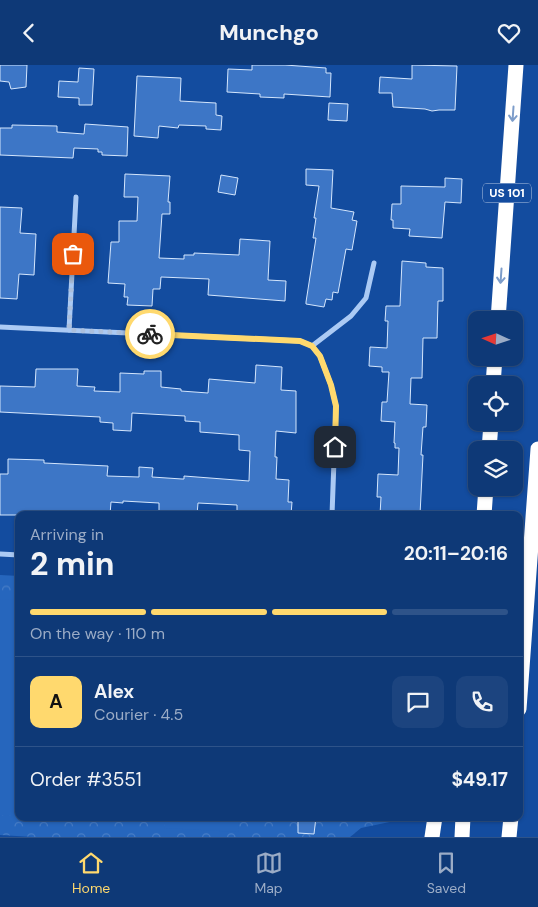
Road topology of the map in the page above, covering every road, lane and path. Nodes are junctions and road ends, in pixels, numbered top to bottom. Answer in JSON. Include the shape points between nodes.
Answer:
{"nodes":[{"id":1,"x":516,"y":65,"type":"edge"},
{"id":2,"x":76,"y":197,"type":"dead end"},
{"id":3,"x":374,"y":263,"type":"dead end"},
{"id":4,"x":499,"y":311,"type":"edge"},
{"id":5,"x":0,"y":327,"type":"edge"},
{"id":6,"x":69,"y":330,"type":"junction"},
{"id":7,"x":312,"y":346,"type":"junction"},
{"id":8,"x":538,"y":449,"type":"edge"},
{"id":9,"x":485,"y":496,"type":"edge"},
{"id":10,"x":332,"y":511,"type":"edge"},
{"id":11,"x":484,"y":511,"type":"edge"},
{"id":12,"x":0,"y":554,"type":"edge"},
{"id":13,"x":15,"y":555,"type":"edge"},
{"id":14,"x":523,"y":654,"type":"edge"},
{"id":15,"x":434,"y":821,"type":"edge"},
{"id":16,"x":463,"y":821,"type":"edge"},
{"id":17,"x":511,"y":821,"type":"edge"},
{"id":18,"x":432,"y":837,"type":"edge"},
{"id":19,"x":462,"y":837,"type":"edge"},
{"id":20,"x":509,"y":837,"type":"edge"}],
"edges":[{"from":1,"to":4,"type":"highway","number":"US 101","one_way":true},
{"from":2,"to":6,"type":"street"},
{"from":3,"to":7,"type":"street","via":[[366,298],[351,316]]},
{"from":5,"to":6,"type":"street"},
{"from":6,"to":7,"type":"street","via":[[300,341]]},
{"from":7,"to":10,"type":"street","via":[[320,356],[336,406]]},
{"from":8,"to":14,"type":"highway"},
{"from":9,"to":11,"type":"highway"},
{"from":12,"to":13,"type":"street"},
{"from":15,"to":18,"type":"highway"},
{"from":16,"to":19,"type":"highway"},
{"from":17,"to":20,"type":"highway"}]}
